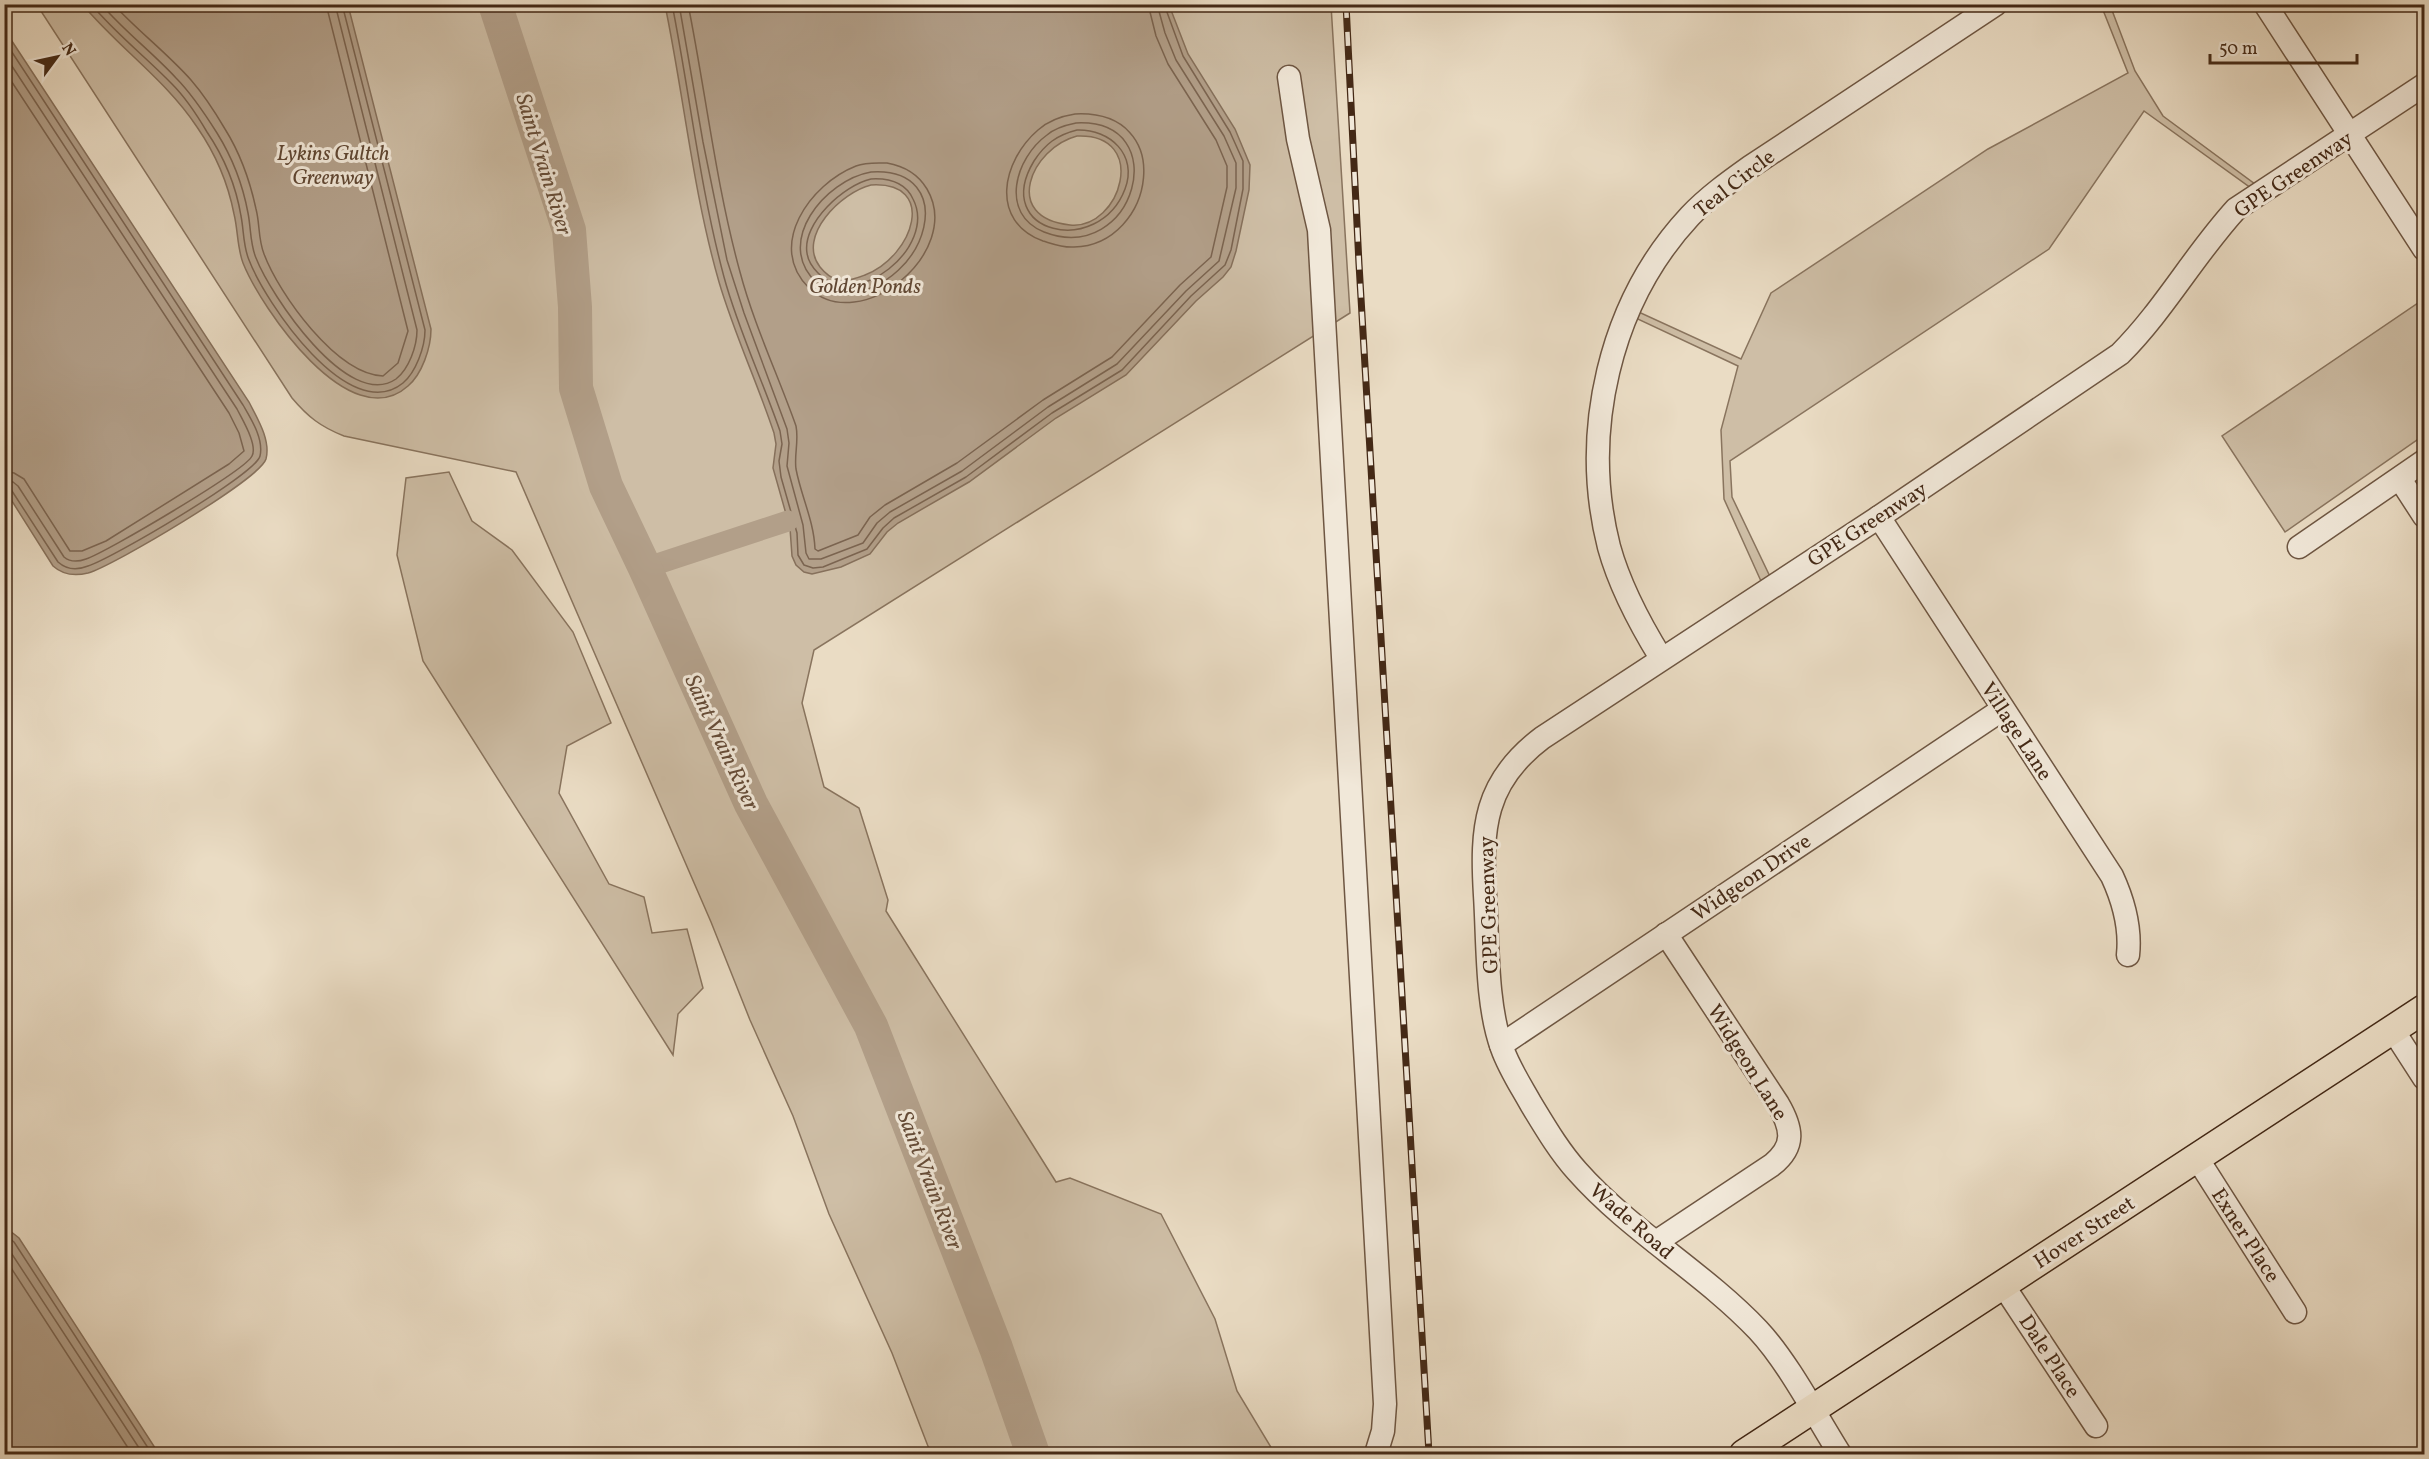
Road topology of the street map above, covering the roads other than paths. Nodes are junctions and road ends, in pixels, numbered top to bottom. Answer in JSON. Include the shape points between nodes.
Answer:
{"nodes":[{"id":1,"x":1996,"y":4,"type":"edge"},
{"id":2,"x":2265,"y":4,"type":"edge"},
{"id":3,"x":1289,"y":77,"type":"dead end"},
{"id":4,"x":2424,"y":85,"type":"edge"},
{"id":5,"x":2350,"y":135,"type":"junction"},
{"id":6,"x":2424,"y":249,"type":"edge"},
{"id":7,"x":2424,"y":461,"type":"edge"},
{"id":8,"x":2400,"y":479,"type":"junction"},
{"id":9,"x":2424,"y":516,"type":"edge"},
{"id":10,"x":1879,"y":517,"type":"junction"},
{"id":11,"x":2299,"y":547,"type":"dead end"},
{"id":12,"x":1661,"y":658,"type":"junction"},
{"id":13,"x":2003,"y":709,"type":"junction"},
{"id":14,"x":1666,"y":934,"type":"junction"},
{"id":15,"x":2128,"y":955,"type":"dead end"},
{"id":16,"x":2424,"y":1009,"type":"edge"},
{"id":17,"x":2393,"y":1030,"type":"junction"},
{"id":18,"x":1501,"y":1046,"type":"junction"},
{"id":19,"x":2424,"y":1078,"type":"edge"},
{"id":20,"x":2197,"y":1158,"type":"junction"},
{"id":21,"x":1656,"y":1242,"type":"junction"},
{"id":22,"x":2003,"y":1285,"type":"junction"},
{"id":23,"x":2295,"y":1312,"type":"dead end"},
{"id":24,"x":1812,"y":1410,"type":"junction"},
{"id":25,"x":2096,"y":1426,"type":"dead end"},
{"id":26,"x":1376,"y":1455,"type":"edge"},
{"id":27,"x":1744,"y":1455,"type":"edge"},
{"id":28,"x":1840,"y":1455,"type":"edge"}],
"edges":[{"from":1,"to":12,"type":"street","name":"Teal Circle","via":[[1725,185],[1689,218],[1642,283],[1610,365],[1599,423],[1598,473],[1615,565],[1638,620]]},
{"from":2,"to":5,"type":"street"},
{"from":3,"to":26,"type":"street","via":[[1319,241],[1385,1404]]},
{"from":4,"to":5,"type":"street","name":"GPE Greenway"},
{"from":5,"to":6,"type":"street"},
{"from":5,"to":10,"type":"street","name":"GPE Greenway","via":[[2236,209],[2120,354]]},
{"from":7,"to":8,"type":"street"},
{"from":8,"to":9,"type":"street"},
{"from":8,"to":11,"type":"street"},
{"from":10,"to":12,"type":"street","name":"GPE Greenway"},
{"from":10,"to":13,"type":"street","name":"Village Lane"},
{"from":12,"to":18,"type":"street","name":"GPE Greenway","via":[[1530,747],[1510,769],[1496,793],[1486,822],[1484,871],[1492,994]]},
{"from":13,"to":14,"type":"street","name":"Widgeon Drive"},
{"from":13,"to":15,"type":"street","name":"Village Lane","via":[[2112,876],[2126,914]]},
{"from":14,"to":18,"type":"street","name":"Widgeon Drive"},
{"from":14,"to":21,"type":"street","name":"Widgeon Lane","via":[[1778,1104],[1790,1139],[1786,1152],[1772,1165]]},
{"from":16,"to":17,"type":"main road","name":"Hover Street"},
{"from":17,"to":19,"type":"street"},
{"from":17,"to":20,"type":"main road","name":"Hover Street"},
{"from":18,"to":21,"type":"street","name":"Wade Road","via":[[1565,1156],[1597,1191]]},
{"from":20,"to":22,"type":"main road","name":"Hover Street"},
{"from":20,"to":23,"type":"street","name":"Exner Place"},
{"from":21,"to":24,"type":"street","name":"Wade Road","via":[[1765,1338]]},
{"from":22,"to":24,"type":"main road","name":"Hover Street"},
{"from":22,"to":25,"type":"street","name":"Dale Place"},
{"from":24,"to":27,"type":"main road","name":"Hover Street"},
{"from":24,"to":28,"type":"street","name":"Wade Road"}]}
